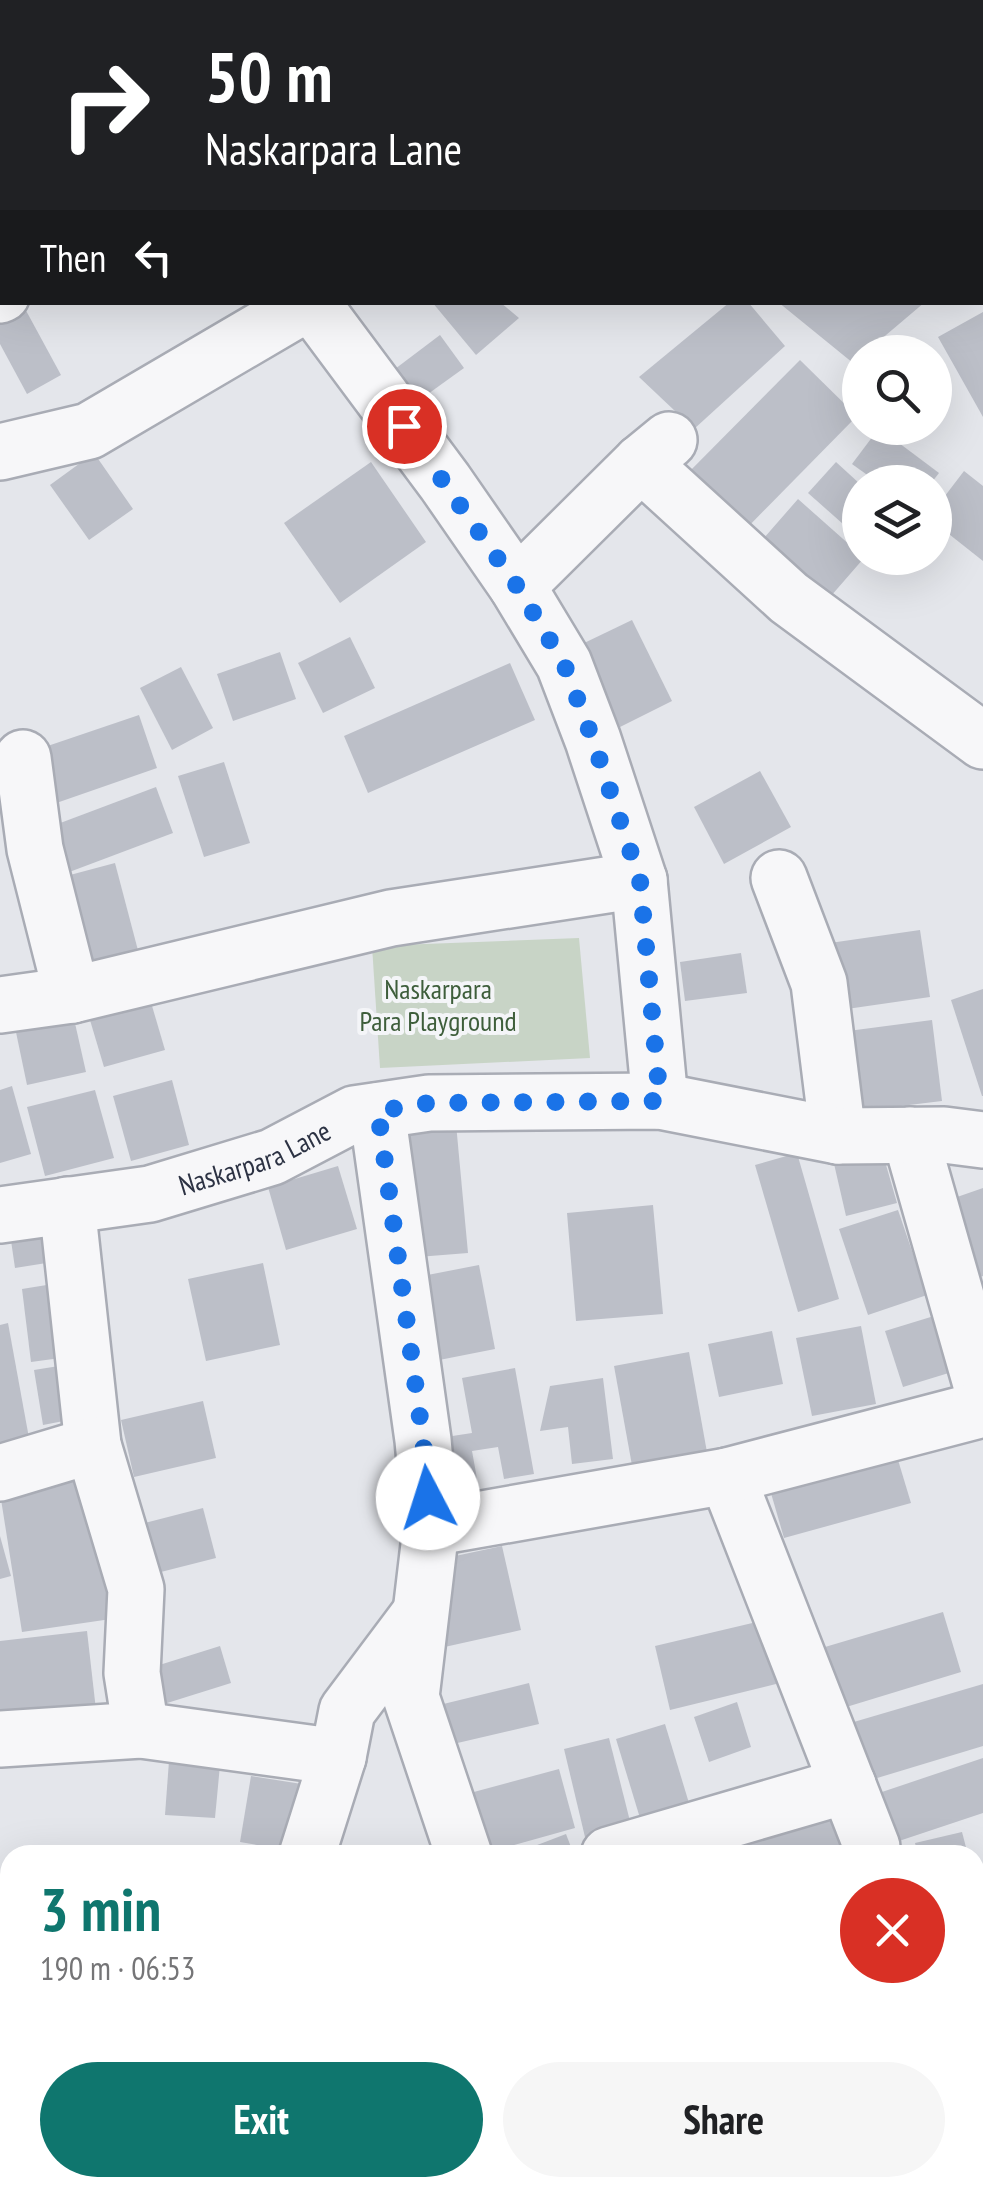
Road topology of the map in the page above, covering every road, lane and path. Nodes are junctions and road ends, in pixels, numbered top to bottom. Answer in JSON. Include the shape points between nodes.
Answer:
{"nodes":[{"id":1,"x":305,"y":305,"type":"edge"},
{"id":2,"x":312,"y":305,"type":"edge"},
{"id":3,"x":0,"y":452,"type":"edge"},
{"id":4,"x":517,"y":586,"type":"junction"},
{"id":5,"x":983,"y":741,"type":"edge"},
{"id":6,"x":23,"y":758,"type":"dead end"},
{"id":7,"x":17,"y":851,"type":"edge"},
{"id":8,"x":779,"y":878,"type":"dead end"},
{"id":9,"x":640,"y":880,"type":"junction"},
{"id":10,"x":72,"y":996,"type":"junction"},
{"id":11,"x":0,"y":1005,"type":"edge"},
{"id":12,"x":660,"y":1101,"type":"junction"},
{"id":13,"x":378,"y":1111,"type":"junction"},
{"id":14,"x":910,"y":1135,"type":"junction"},
{"id":15,"x":838,"y":1136,"type":"junction"},
{"id":16,"x":983,"y":1140,"type":"edge"},
{"id":17,"x":67,"y":1206,"type":"junction"},
{"id":18,"x":0,"y":1215,"type":"edge"},
{"id":19,"x":983,"y":1391,"type":"edge"},
{"id":20,"x":983,"y":1409,"type":"edge"},
{"id":21,"x":93,"y":1445,"type":"junction"},
{"id":22,"x":0,"y":1473,"type":"edge"},
{"id":23,"x":727,"y":1476,"type":"junction"},
{"id":24,"x":431,"y":1528,"type":"junction"},
{"id":25,"x":420,"y":1612,"type":"junction"},
{"id":26,"x":141,"y":1730,"type":"junction"},
{"id":27,"x":0,"y":1739,"type":"edge"},
{"id":28,"x":338,"y":1757,"type":"junction"},
{"id":29,"x":848,"y":1785,"type":"junction"},
{"id":30,"x":310,"y":1845,"type":"edge"},
{"id":31,"x":461,"y":1845,"type":"edge"},
{"id":32,"x":643,"y":1845,"type":"edge"},
{"id":33,"x":872,"y":1845,"type":"edge"}],
"edges":[{"from":1,"to":3,"type":"street","via":[[89,431]]},
{"from":2,"to":4,"type":"street"},
{"from":4,"to":5,"type":"street","via":[[655,451],[788,598]]},
{"from":4,"to":9,"type":"street","via":[[564,664]]},
{"from":6,"to":7,"type":"street"},
{"from":7,"to":10,"type":"street"},
{"from":8,"to":15,"type":"street","via":[[819,983]]},
{"from":9,"to":10,"type":"street","via":[[391,918]]},
{"from":9,"to":12,"type":"street"},
{"from":10,"to":11,"type":"street"},
{"from":12,"to":13,"type":"street","name":"Naskarpara Lane","via":[[429,1103]]},
{"from":12,"to":15,"type":"street","name":"Naskarpara Lane"},
{"from":13,"to":17,"type":"street","name":"Naskarpara Lane","via":[[354,1114],[272,1157],[150,1194]]},
{"from":13,"to":24,"type":"street"},
{"from":14,"to":15,"type":"street","name":"Naskarpara Lane"},
{"from":14,"to":16,"type":"street","name":"Naskarpara Lane"},
{"from":14,"to":19,"type":"street"},
{"from":17,"to":18,"type":"street","name":"Naskarpara Lane"},
{"from":17,"to":21,"type":"street"},
{"from":20,"to":23,"type":"street"},
{"from":21,"to":22,"type":"street"},
{"from":21,"to":26,"type":"street","via":[[136,1589],[132,1673]]},
{"from":23,"to":24,"type":"street"},
{"from":23,"to":29,"type":"street"},
{"from":24,"to":25,"type":"street"},
{"from":25,"to":28,"type":"street","via":[[347,1711]]},
{"from":25,"to":31,"type":"street","via":[[410,1697]]},
{"from":26,"to":27,"type":"street"},
{"from":26,"to":28,"type":"street"},
{"from":28,"to":30,"type":"street"},
{"from":29,"to":32,"type":"street"},
{"from":29,"to":33,"type":"street"}]}
